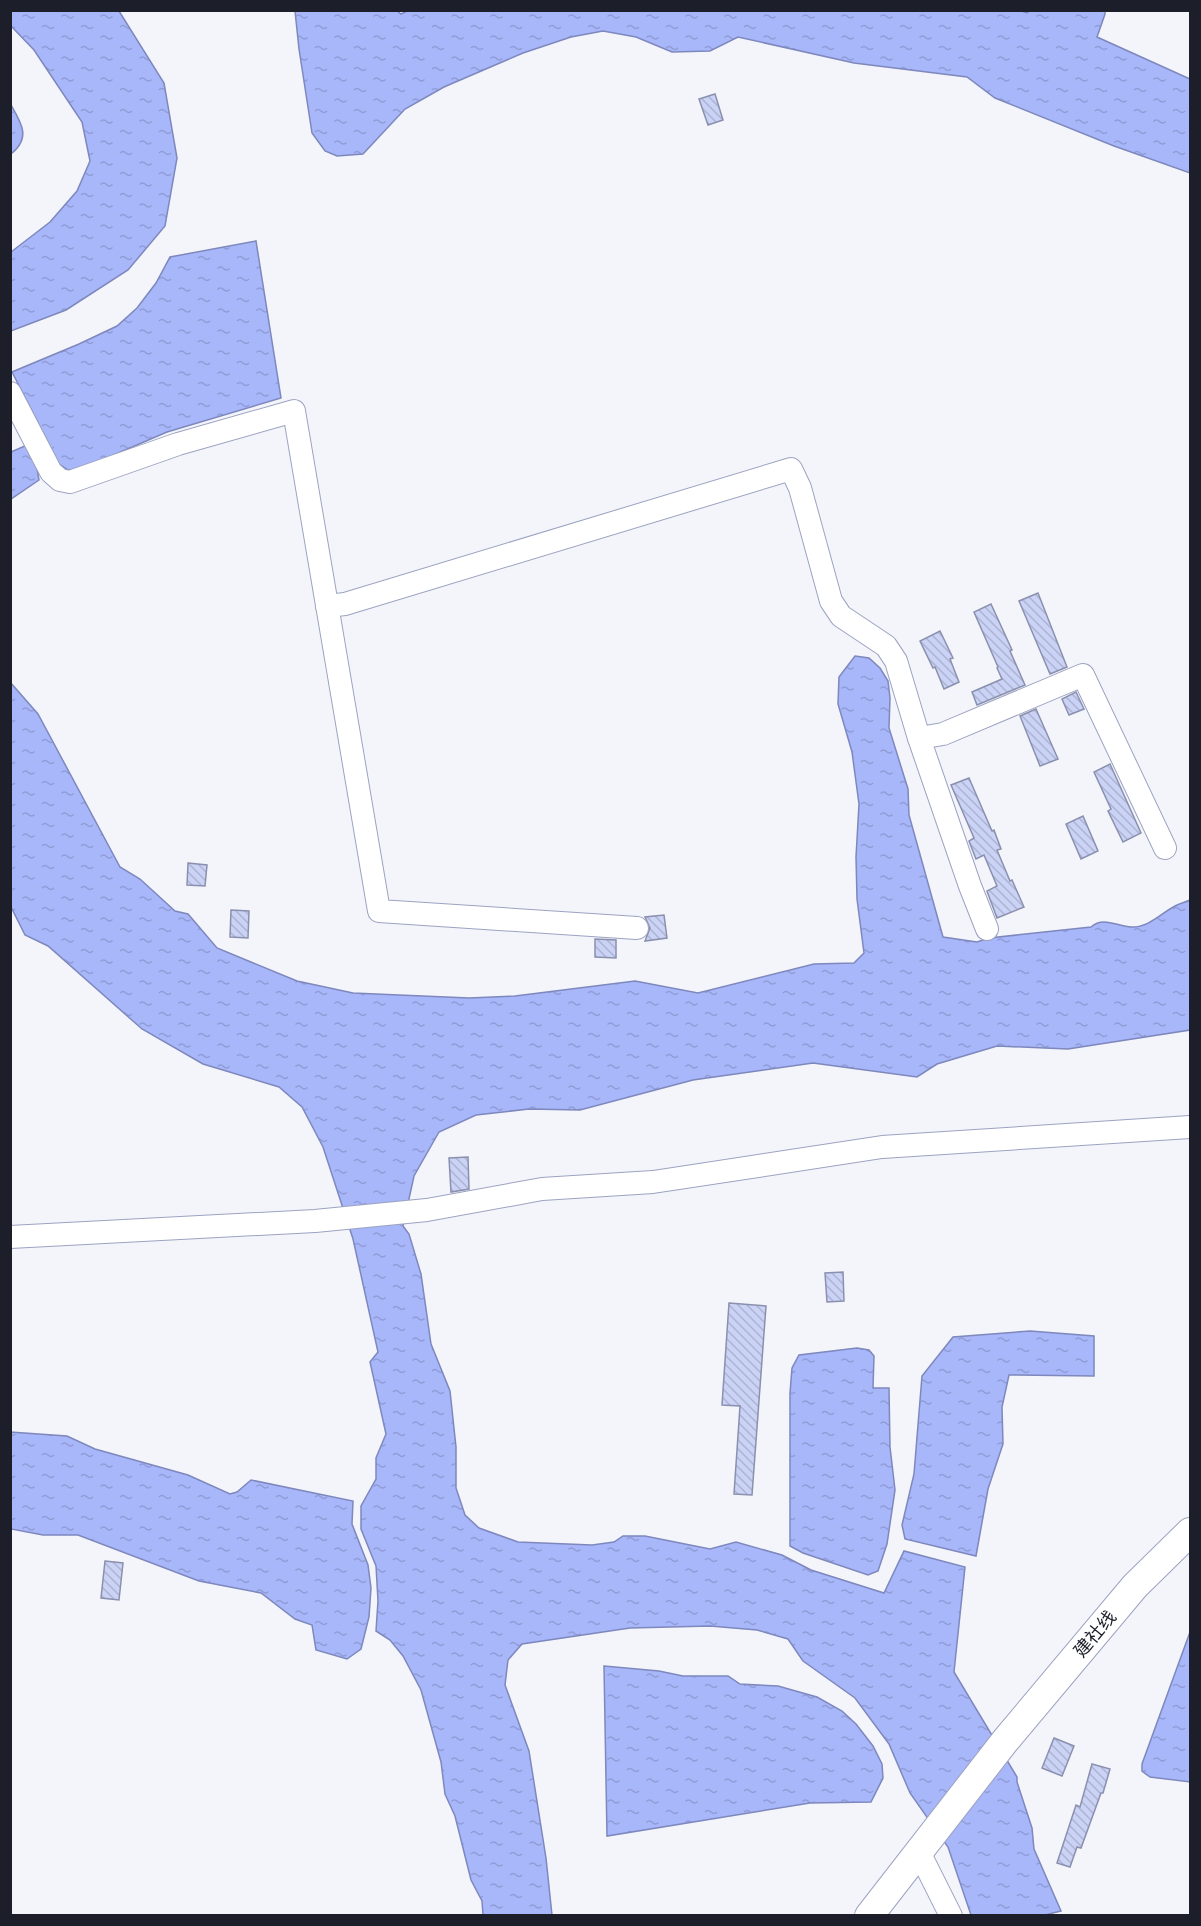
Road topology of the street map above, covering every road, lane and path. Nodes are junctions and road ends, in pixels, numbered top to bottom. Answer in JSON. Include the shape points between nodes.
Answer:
{"nodes":[{"id":1,"x":10,"y":393,"type":"edge"},
{"id":2,"x":327,"y":606,"type":"junction"},
{"id":3,"x":920,"y":738,"type":"junction"},
{"id":4,"x":1165,"y":848,"type":"dead end"},
{"id":5,"x":637,"y":928,"type":"dead end"},
{"id":6,"x":987,"y":929,"type":"dead end"},
{"id":7,"x":1191,"y":1127,"type":"edge"},
{"id":8,"x":10,"y":1237,"type":"edge"},
{"id":9,"x":1191,"y":1533,"type":"edge"},
{"id":10,"x":925,"y":1844,"type":"junction"},
{"id":11,"x":869,"y":1916,"type":"edge"},
{"id":12,"x":951,"y":1916,"type":"edge"}],
"edges":[{"from":1,"to":2,"type":"street","via":[[51,472],[70,482],[178,444],[294,411]]},
{"from":2,"to":3,"type":"street","via":[[791,469],[800,488],[831,601],[841,616],[886,646],[896,662]]},
{"from":2,"to":5,"type":"street","via":[[379,911]]},
{"from":3,"to":4,"type":"street","via":[[943,734],[1083,675]]},
{"from":3,"to":6,"type":"street"},
{"from":7,"to":8,"type":"street","via":[[882,1147],[653,1182],[542,1189],[427,1210],[315,1221]]},
{"from":9,"to":10,"type":"main road","name":"建社线","via":[[1136,1586]]},
{"from":10,"to":11,"type":"main road"},
{"from":10,"to":12,"type":"street"}]}
